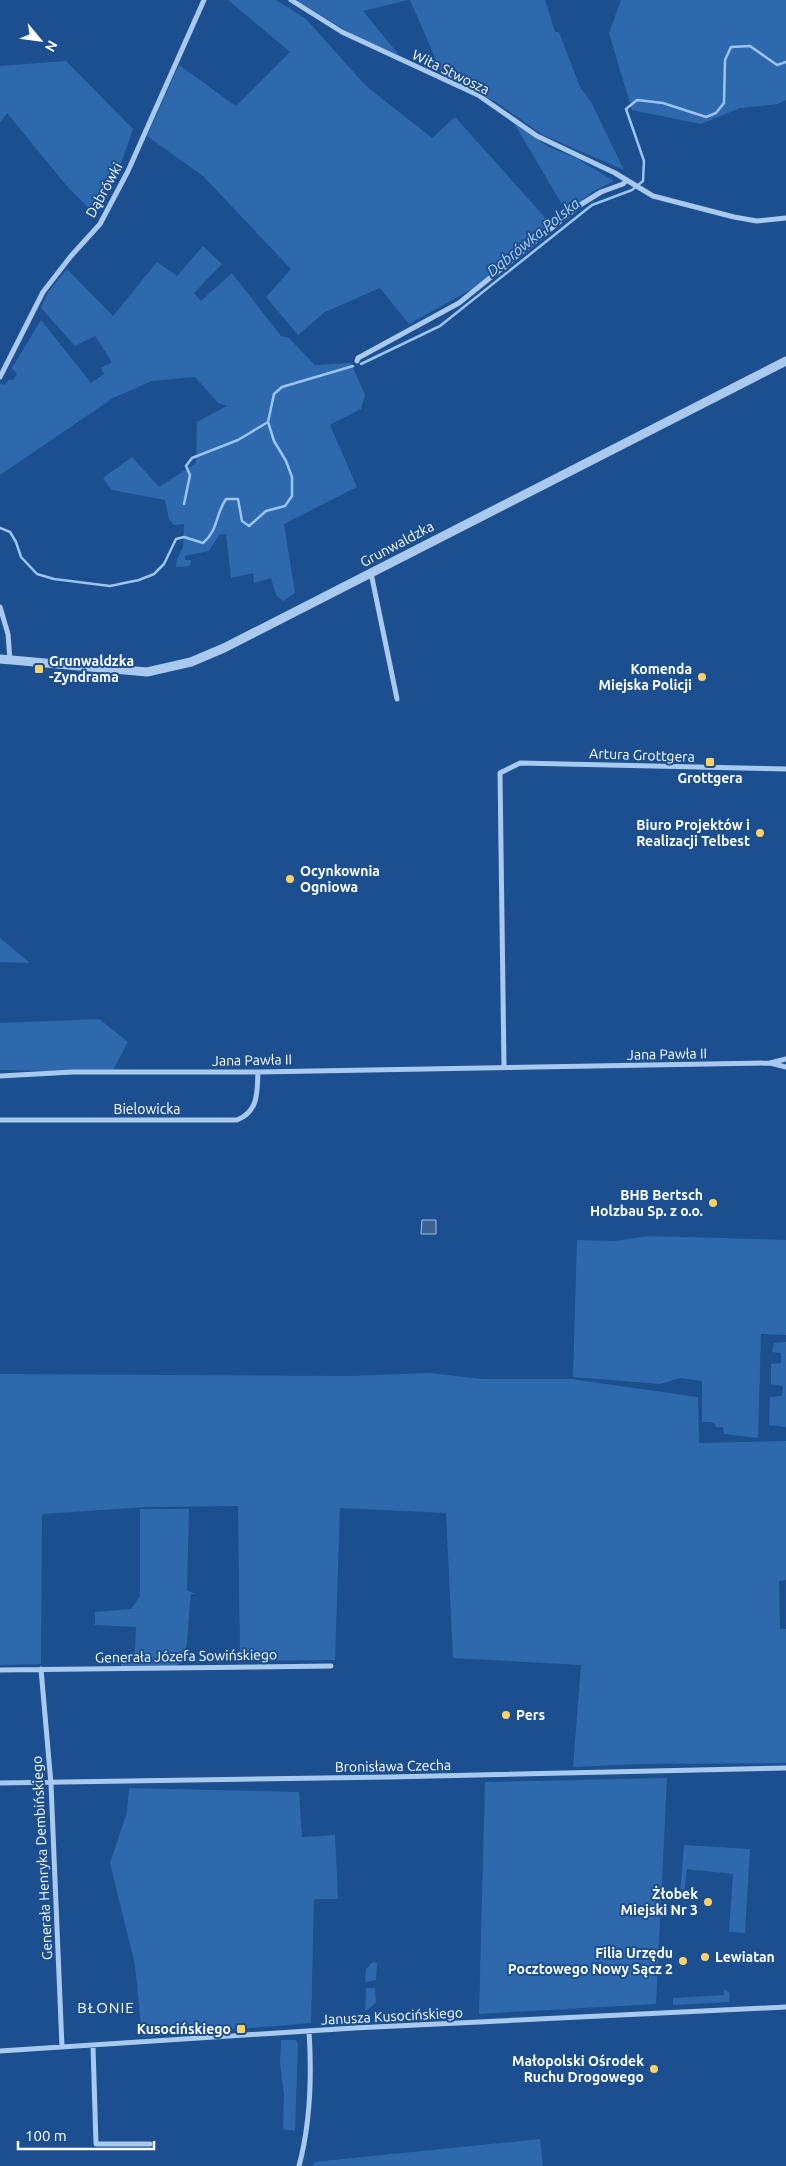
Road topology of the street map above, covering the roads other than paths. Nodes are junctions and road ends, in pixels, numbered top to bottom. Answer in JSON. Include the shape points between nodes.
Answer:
{"nodes":[{"id":1,"x":204,"y":0,"type":"edge"},
{"id":2,"x":291,"y":0,"type":"edge"},
{"id":3,"x":628,"y":180,"type":"junction"},
{"id":4,"x":786,"y":218,"type":"edge"},
{"id":5,"x":357,"y":361,"type":"dead end"},
{"id":6,"x":786,"y":361,"type":"edge"},
{"id":7,"x":0,"y":377,"type":"edge"},
{"id":8,"x":372,"y":573,"type":"junction"},
{"id":9,"x":0,"y":607,"type":"edge"},
{"id":10,"x":0,"y":659,"type":"edge"},
{"id":11,"x":10,"y":660,"type":"junction"},
{"id":12,"x":397,"y":699,"type":"dead end"},
{"id":13,"x":786,"y":769,"type":"edge"},
{"id":14,"x":786,"y":1059,"type":"edge"},
{"id":15,"x":770,"y":1063,"type":"junction"},
{"id":16,"x":504,"y":1067,"type":"junction"},
{"id":17,"x":786,"y":1067,"type":"edge"},
{"id":18,"x":258,"y":1072,"type":"junction"},
{"id":19,"x":0,"y":1076,"type":"edge"},
{"id":20,"x":0,"y":1120,"type":"edge"},
{"id":21,"x":331,"y":1666,"type":"dead end"},
{"id":22,"x":41,"y":1668,"type":"junction"},
{"id":23,"x":0,"y":1670,"type":"edge"},
{"id":24,"x":786,"y":1768,"type":"edge"},
{"id":25,"x":0,"y":1783,"type":"edge"},
{"id":26,"x":51,"y":1784,"type":"junction"},
{"id":27,"x":786,"y":2007,"type":"edge"},
{"id":28,"x":309,"y":2031,"type":"junction"},
{"id":29,"x":93,"y":2046,"type":"junction"},
{"id":30,"x":62,"y":2047,"type":"junction"},
{"id":31,"x":0,"y":2051,"type":"edge"},
{"id":32,"x":150,"y":2144,"type":"dead end"},
{"id":33,"x":300,"y":2166,"type":"edge"}],
"edges":[{"from":1,"to":7,"type":"street","name":"Dąbrówki","via":[[128,171],[100,224],[44,292]]},
{"from":2,"to":3,"type":"street","name":"Wita Stwosza","via":[[342,32],[478,95],[553,145]]},
{"from":3,"to":4,"type":"street","name":"Wita Stwosza","via":[[653,196],[734,217],[758,221]]},
{"from":3,"to":5,"type":"street","via":[[580,205],[459,304]]},
{"from":6,"to":8,"type":"street","name":"Grunwaldzka"},
{"from":8,"to":11,"type":"street","name":"Grunwaldzka","via":[[224,648],[170,668],[147,672]]},
{"from":8,"to":12,"type":"street"},
{"from":9,"to":11,"type":"street","via":[[8,634]]},
{"from":10,"to":11,"type":"street","name":"Grunwaldzka"},
{"from":13,"to":16,"type":"street","name":"Artura Grottgera","via":[[520,763],[500,773]]},
{"from":14,"to":15,"type":"street","name":"Jana Pawła II"},
{"from":15,"to":16,"type":"street","name":"Jana Pawła II"},
{"from":15,"to":17,"type":"street","name":"Jana Pawła II"},
{"from":16,"to":18,"type":"street","name":"Jana Pawła II"},
{"from":18,"to":19,"type":"street","name":"Jana Pawła II","via":[[56,1072]]},
{"from":18,"to":20,"type":"street","name":"Bielowicka","via":[[255,1105],[237,1120]]},
{"from":21,"to":22,"type":"street","name":"Generała Józefa Sowińskiego"},
{"from":22,"to":23,"type":"street","name":"Generała Józefa Sowińskiego"},
{"from":22,"to":26,"type":"street","name":"Generała Henryka Dembińskiego"},
{"from":24,"to":26,"type":"street","name":"Bronisława Czecha"},
{"from":25,"to":26,"type":"street","name":"Bronisława Czecha"},
{"from":26,"to":30,"type":"street","name":"Generała Henryka Dembińskiego"},
{"from":27,"to":28,"type":"street","name":"Janusza Kusocińskiego"},
{"from":28,"to":29,"type":"street","name":"Janusza Kusocińskiego"},
{"from":28,"to":33,"type":"street","via":[[309,2121]]},
{"from":29,"to":30,"type":"street","name":"Janusza Kusocińskiego"},
{"from":29,"to":32,"type":"street","via":[[96,2144]]},
{"from":30,"to":31,"type":"street","name":"Janusza Kusocińskiego"}]}
